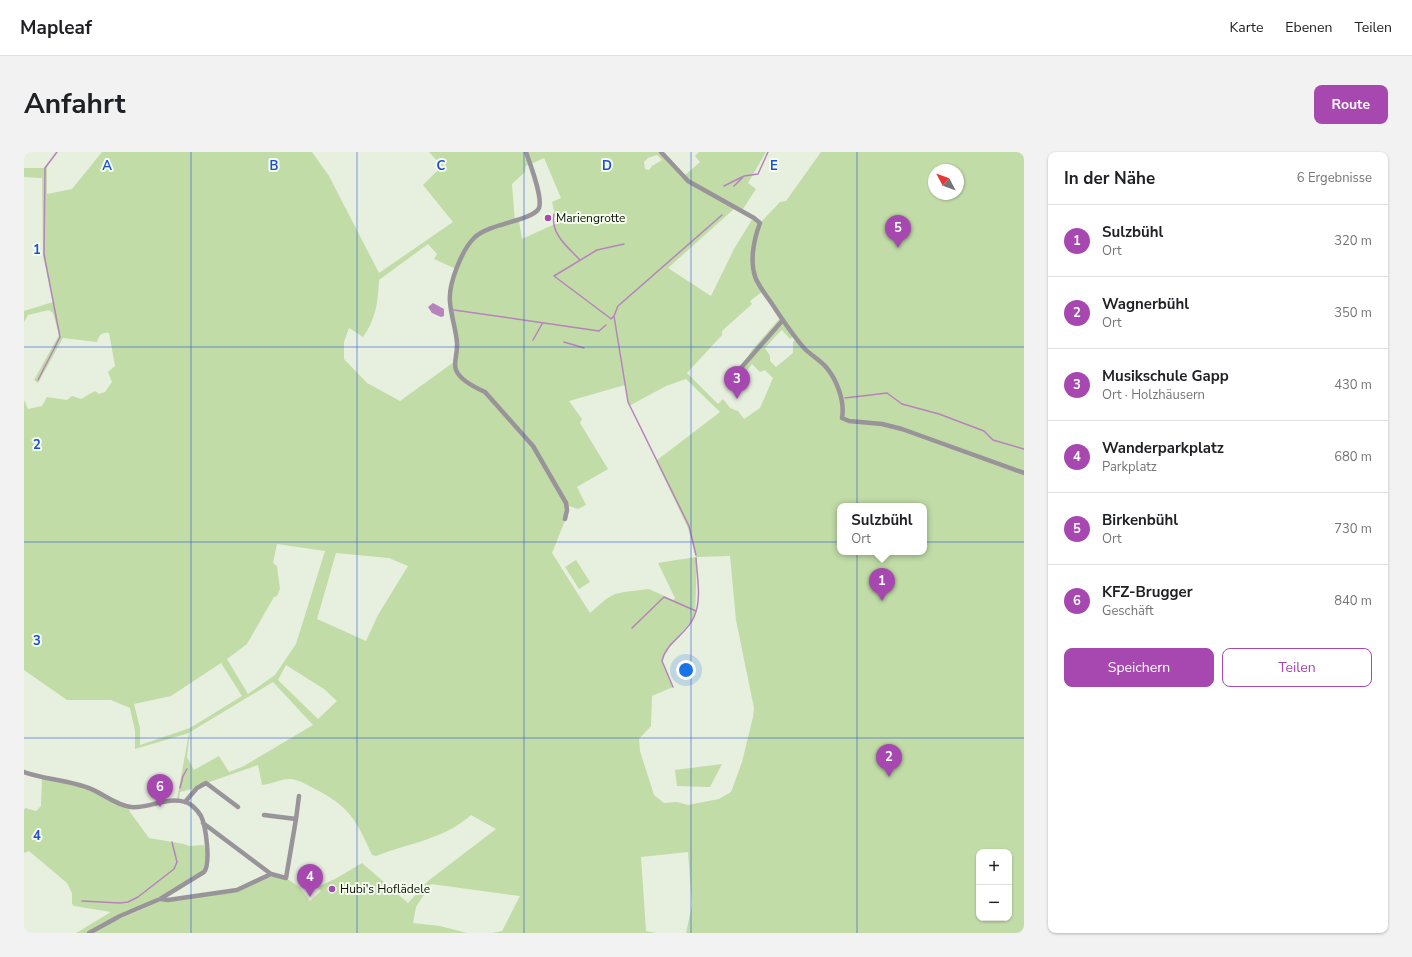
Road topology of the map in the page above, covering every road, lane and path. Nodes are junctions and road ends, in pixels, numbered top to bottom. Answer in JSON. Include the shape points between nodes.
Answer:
{"nodes":[{"id":1,"x":526,"y":152,"type":"edge"},
{"id":2,"x":661,"y":152,"type":"edge"},
{"id":3,"x":783,"y":320,"type":"junction"},
{"id":4,"x":733,"y":377,"type":"dead end"},
{"id":5,"x":1024,"y":473,"type":"edge"},
{"id":6,"x":565,"y":519,"type":"dead end"},
{"id":7,"x":24,"y":772,"type":"edge"},
{"id":8,"x":299,"y":796,"type":"dead end"},
{"id":9,"x":185,"y":802,"type":"junction"},
{"id":10,"x":238,"y":807,"type":"dead end"},
{"id":11,"x":264,"y":815,"type":"dead end"},
{"id":12,"x":296,"y":819,"type":"junction"},
{"id":13,"x":203,"y":822,"type":"junction"},
{"id":14,"x":271,"y":874,"type":"junction"},
{"id":15,"x":160,"y":899,"type":"junction"},
{"id":16,"x":89,"y":933,"type":"edge"}],
"edges":[{"from":1,"to":6,"type":"street","via":[[540,204],[538,209],[531,214],[484,230],[470,242],[450,287],[450,303],[457,340],[456,371],[476,388],[485,392],[533,446],[566,503]]},
{"from":2,"to":3,"type":"street","via":[[688,181],[759,220],[753,251],[756,279]]},
{"from":3,"to":4,"type":"street"},
{"from":3,"to":5,"type":"street","via":[[805,349],[825,366],[833,377],[840,391],[842,418],[902,429]]},
{"from":7,"to":9,"type":"street","via":[[86,787],[126,806]]},
{"from":8,"to":12,"type":"street"},
{"from":9,"to":10,"type":"street","via":[[197,788],[206,784]]},
{"from":9,"to":13,"type":"street","via":[[195,809]]},
{"from":11,"to":12,"type":"street"},
{"from":12,"to":14,"type":"street","via":[[286,878]]},
{"from":13,"to":14,"type":"street"},
{"from":13,"to":15,"type":"street","via":[[207,867],[199,875]]},
{"from":14,"to":15,"type":"street","via":[[238,890]]},
{"from":15,"to":16,"type":"street"}]}
